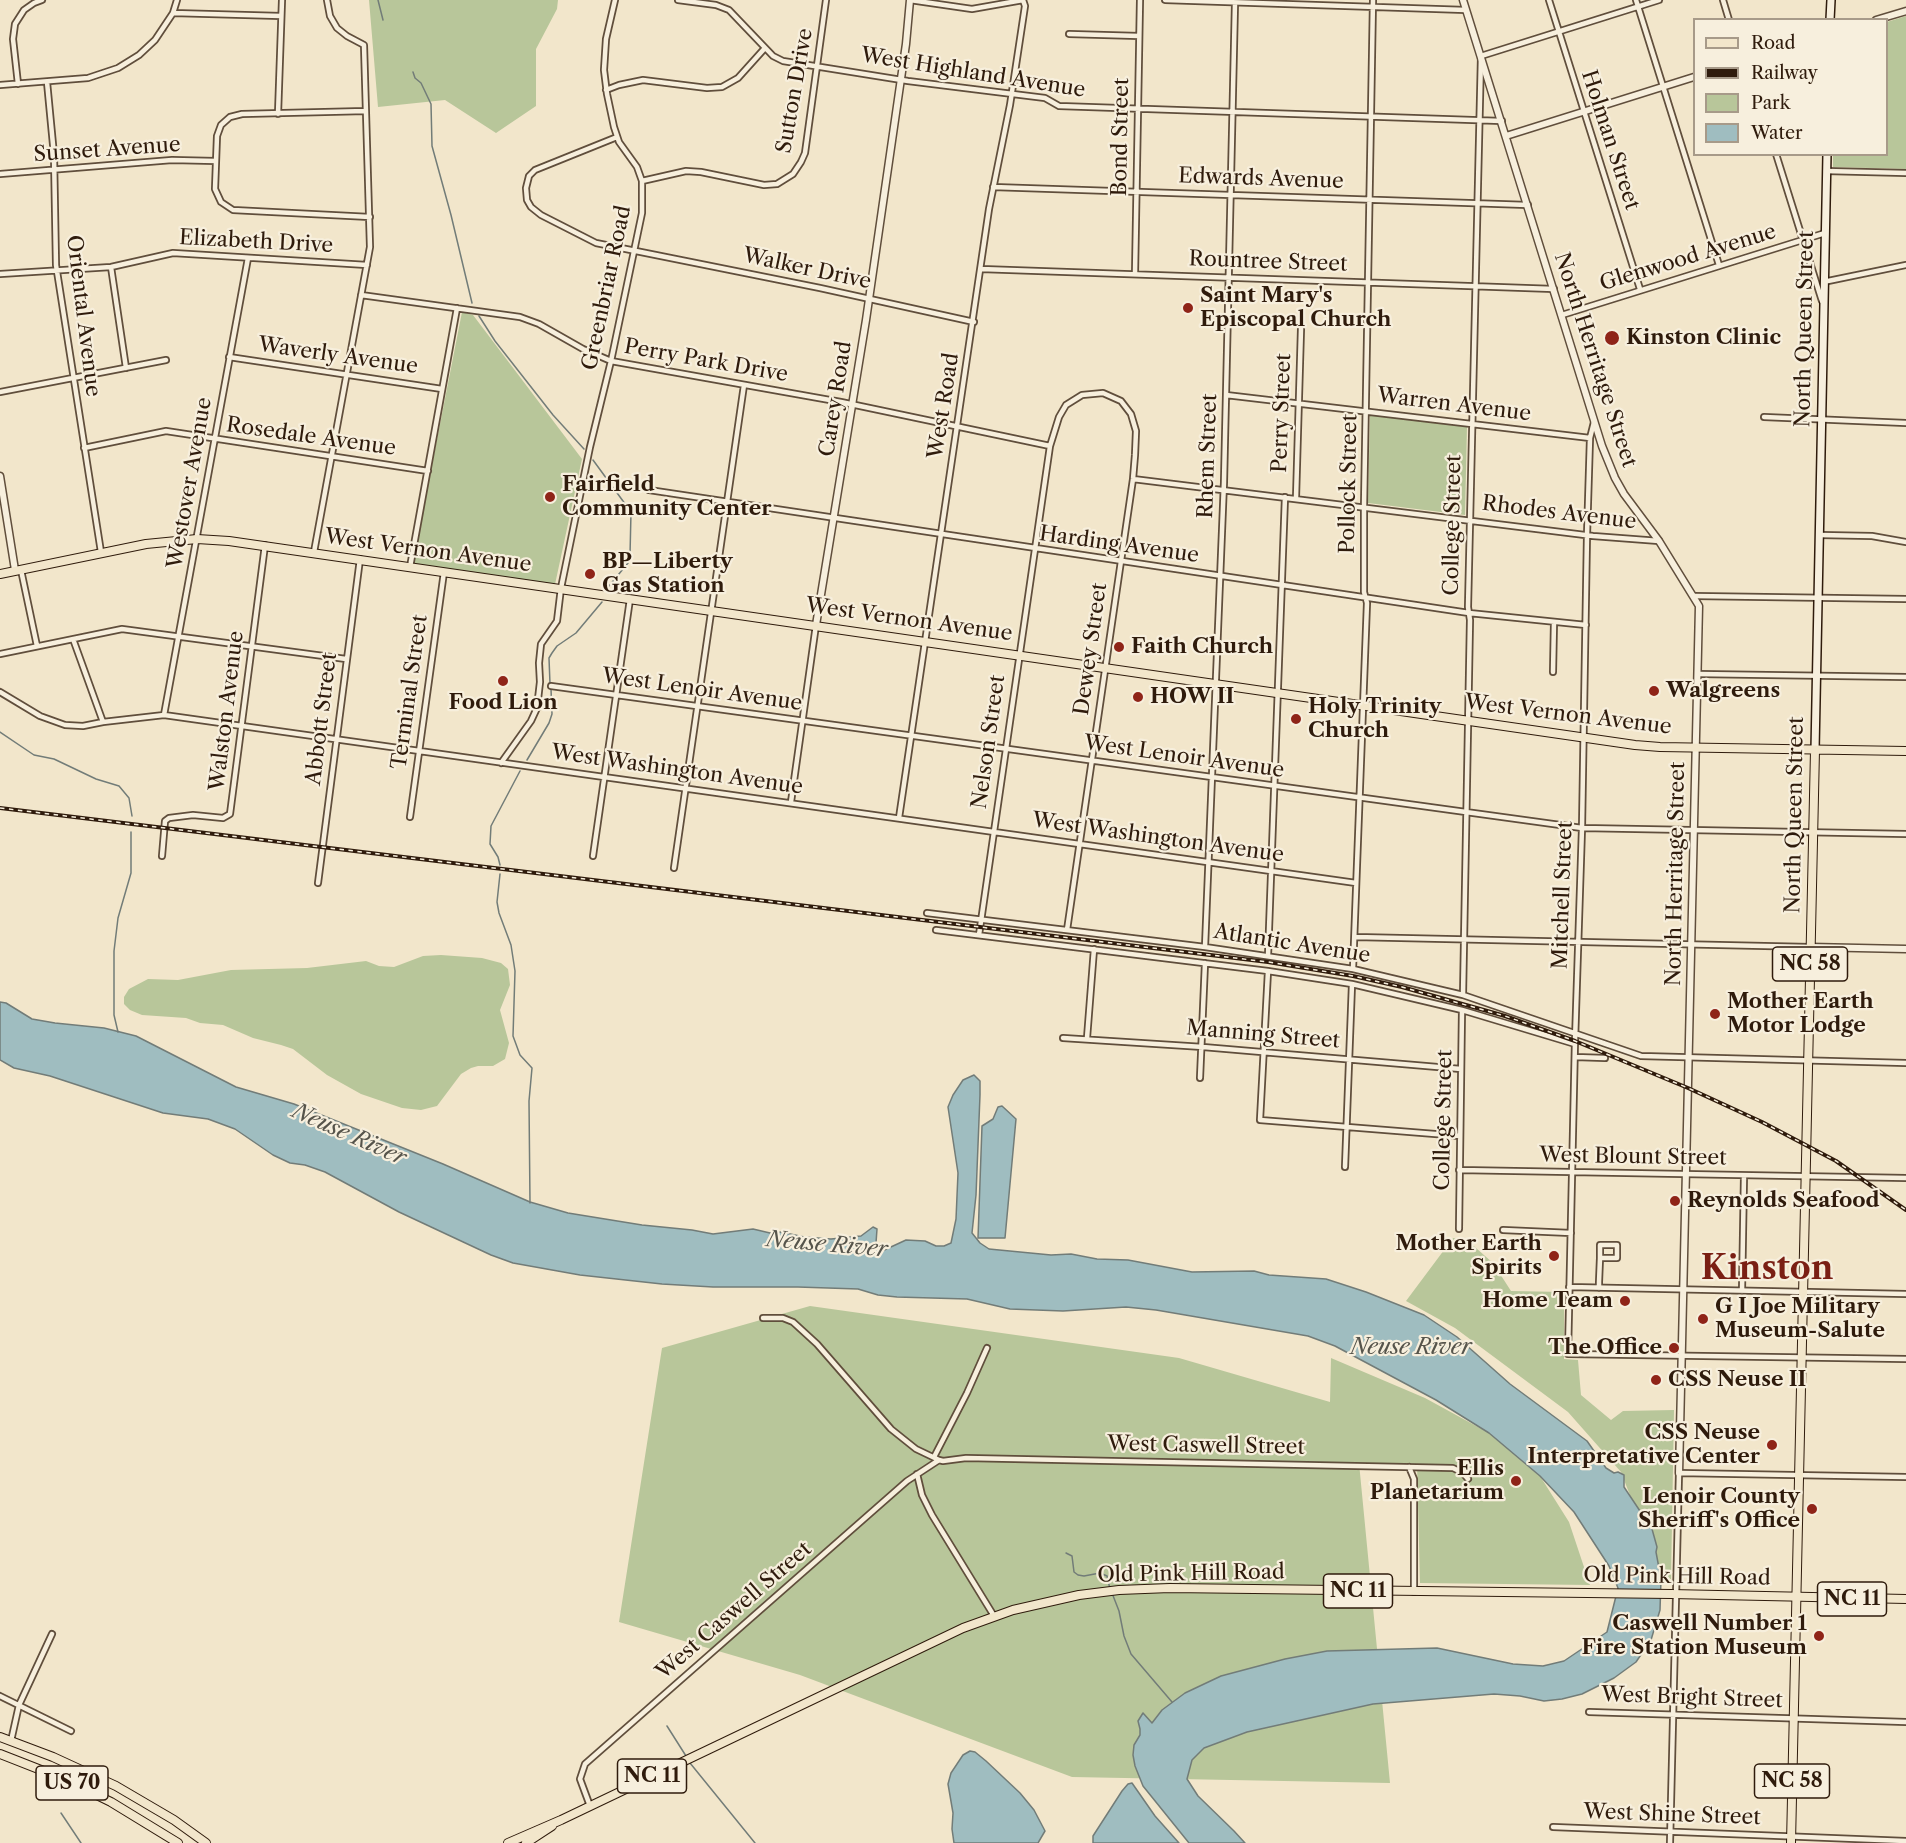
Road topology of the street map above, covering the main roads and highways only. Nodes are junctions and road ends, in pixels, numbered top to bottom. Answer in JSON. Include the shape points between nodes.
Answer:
{"nodes":[{"id":1,"x":1831,"y":0,"type":"edge"},
{"id":2,"x":1830,"y":18,"type":"edge"},
{"id":3,"x":1827,"y":156,"type":"edge"},
{"id":4,"x":0,"y":574,"type":"edge"},
{"id":5,"x":1815,"y":750,"type":"junction"},
{"id":6,"x":1906,"y":751,"type":"edge"},
{"id":7,"x":1797,"y":1598,"type":"junction"},
{"id":8,"x":1906,"y":1599,"type":"edge"},
{"id":9,"x":0,"y":1737,"type":"edge"},
{"id":10,"x":0,"y":1754,"type":"edge"},
{"id":11,"x":134,"y":1795,"type":"junction"},
{"id":12,"x":125,"y":1809,"type":"junction"},
{"id":13,"x":561,"y":1820,"type":"junction"},
{"id":14,"x":1791,"y":1840,"type":"edge"},
{"id":15,"x":178,"y":1843,"type":"edge"},
{"id":16,"x":206,"y":1843,"type":"edge"},
{"id":17,"x":508,"y":1843,"type":"edge"},
{"id":18,"x":526,"y":1843,"type":"edge"}],
"edges":[{"from":1,"to":2,"type":"main road"},
{"from":3,"to":5,"type":"main road","name":"North Queen Street","number":"NC 58"},
{"from":4,"to":5,"type":"main road","name":"West Vernon Avenue","via":[[146,544],[197,539],[265,545],[1641,746]]},
{"from":5,"to":6,"type":"main road","name":"West Vernon Avenue"},
{"from":5,"to":7,"type":"main road","name":"North Queen Street","number":"NC 58"},
{"from":7,"to":8,"type":"main road","number":"NC 11"},
{"from":7,"to":13,"type":"main road","name":"Old Pink Hill Road","number":"NC 11","via":[[1170,1588],[1095,1593],[994,1616]]},
{"from":7,"to":14,"type":"main road","number":"NC 58"},
{"from":9,"to":11,"type":"main road","number":"US 70"},
{"from":10,"to":12,"type":"main road","number":"US 70"},
{"from":11,"to":12,"type":"main road"},
{"from":11,"to":16,"type":"main road","number":"US 70"},
{"from":12,"to":15,"type":"main road","number":"US 70"},
{"from":13,"to":17,"type":"main road","name":"Old Pink Hill Road","number":"NC 11"},
{"from":13,"to":18,"type":"main road","name":"Old Pink Hill Road","number":"NC 11"}]}
